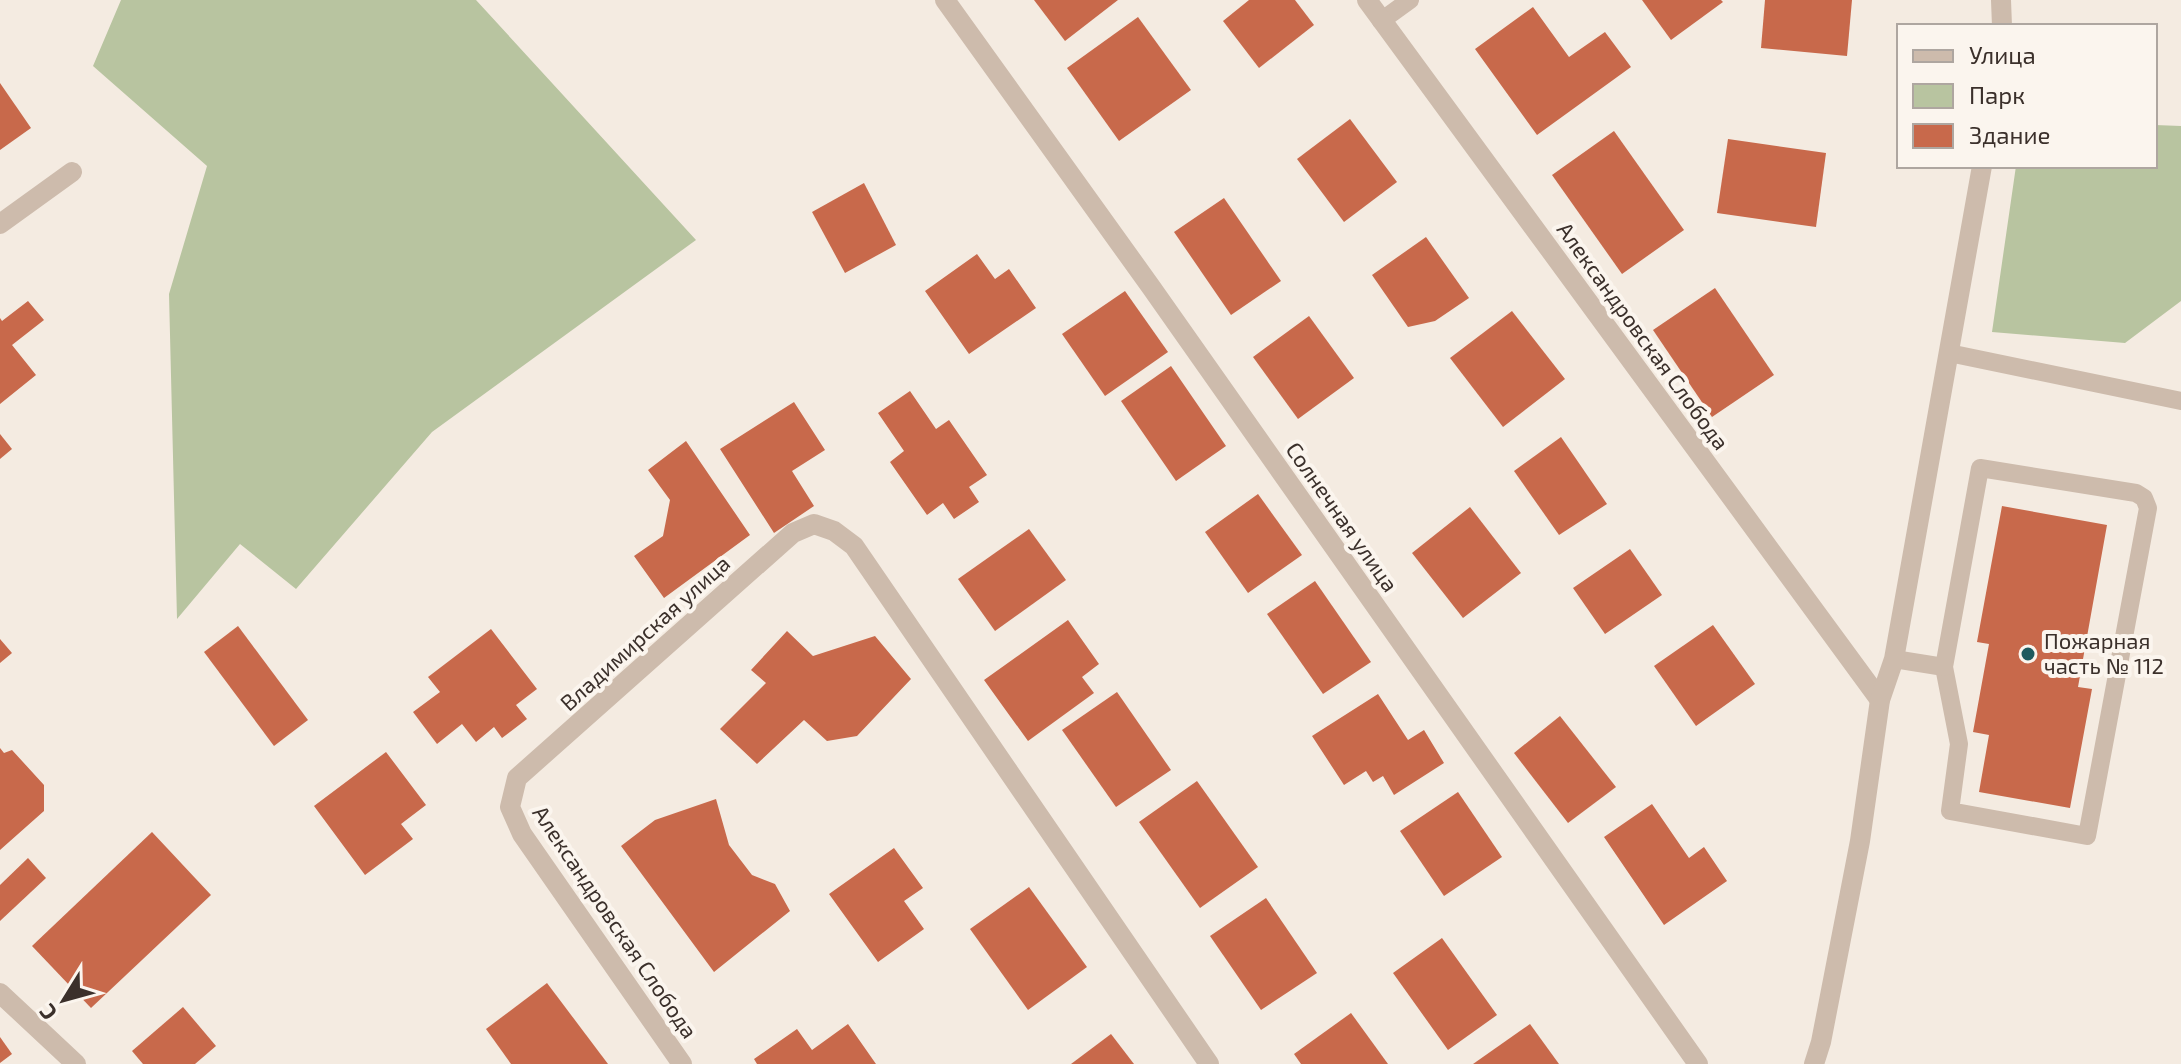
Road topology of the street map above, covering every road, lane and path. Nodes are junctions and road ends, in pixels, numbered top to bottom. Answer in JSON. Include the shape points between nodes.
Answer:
{"nodes":[{"id":1,"x":945,"y":0,"type":"edge"},
{"id":2,"x":1367,"y":0,"type":"edge"},
{"id":3,"x":1410,"y":0,"type":"edge"},
{"id":4,"x":2001,"y":0,"type":"edge"},
{"id":5,"x":1381,"y":21,"type":"junction"},
{"id":6,"x":2002,"y":24,"type":"edge"},
{"id":7,"x":1982,"y":168,"type":"edge"},
{"id":8,"x":72,"y":172,"type":"dead end"},
{"id":9,"x":0,"y":224,"type":"edge"},
{"id":10,"x":1949,"y":353,"type":"junction"},
{"id":11,"x":2181,"y":401,"type":"edge"},
{"id":12,"x":1894,"y":659,"type":"junction"},
{"id":13,"x":1944,"y":667,"type":"junction"},
{"id":14,"x":1880,"y":700,"type":"junction"},
{"id":15,"x":510,"y":807,"type":"joint"},
{"id":16,"x":0,"y":993,"type":"edge"},
{"id":17,"x":76,"y":1064,"type":"edge"},
{"id":18,"x":682,"y":1064,"type":"edge"},
{"id":19,"x":1209,"y":1064,"type":"edge"},
{"id":20,"x":1698,"y":1064,"type":"edge"},
{"id":21,"x":1814,"y":1064,"type":"edge"}],
"edges":[{"from":1,"to":20,"type":"street","name":"Солнечная улица"},
{"from":2,"to":5,"type":"street","name":"Александровская Слобода"},
{"from":3,"to":5,"type":"lane"},
{"from":4,"to":6,"type":"street"},
{"from":5,"to":14,"type":"street","name":"Александровская Слобода"},
{"from":7,"to":10,"type":"street"},
{"from":8,"to":9,"type":"street"},
{"from":10,"to":11,"type":"lane"},
{"from":10,"to":12,"type":"street"},
{"from":12,"to":13,"type":"lane"},
{"from":12,"to":14,"type":"street"},
{"from":13,"to":13,"type":"lane","via":[[1959,744],[1950,811],[2087,836],[2148,508],[2144,498],[1980,468]]},
{"from":14,"to":21,"type":"street","via":[[1860,841]]},
{"from":15,"to":18,"type":"street","name":"Александровская Слобода","via":[[522,834]]},
{"from":15,"to":19,"type":"street","name":"Владимирская улица","via":[[517,778],[793,533],[814,524],[834,531],[854,546]]},
{"from":16,"to":17,"type":"street"}]}
